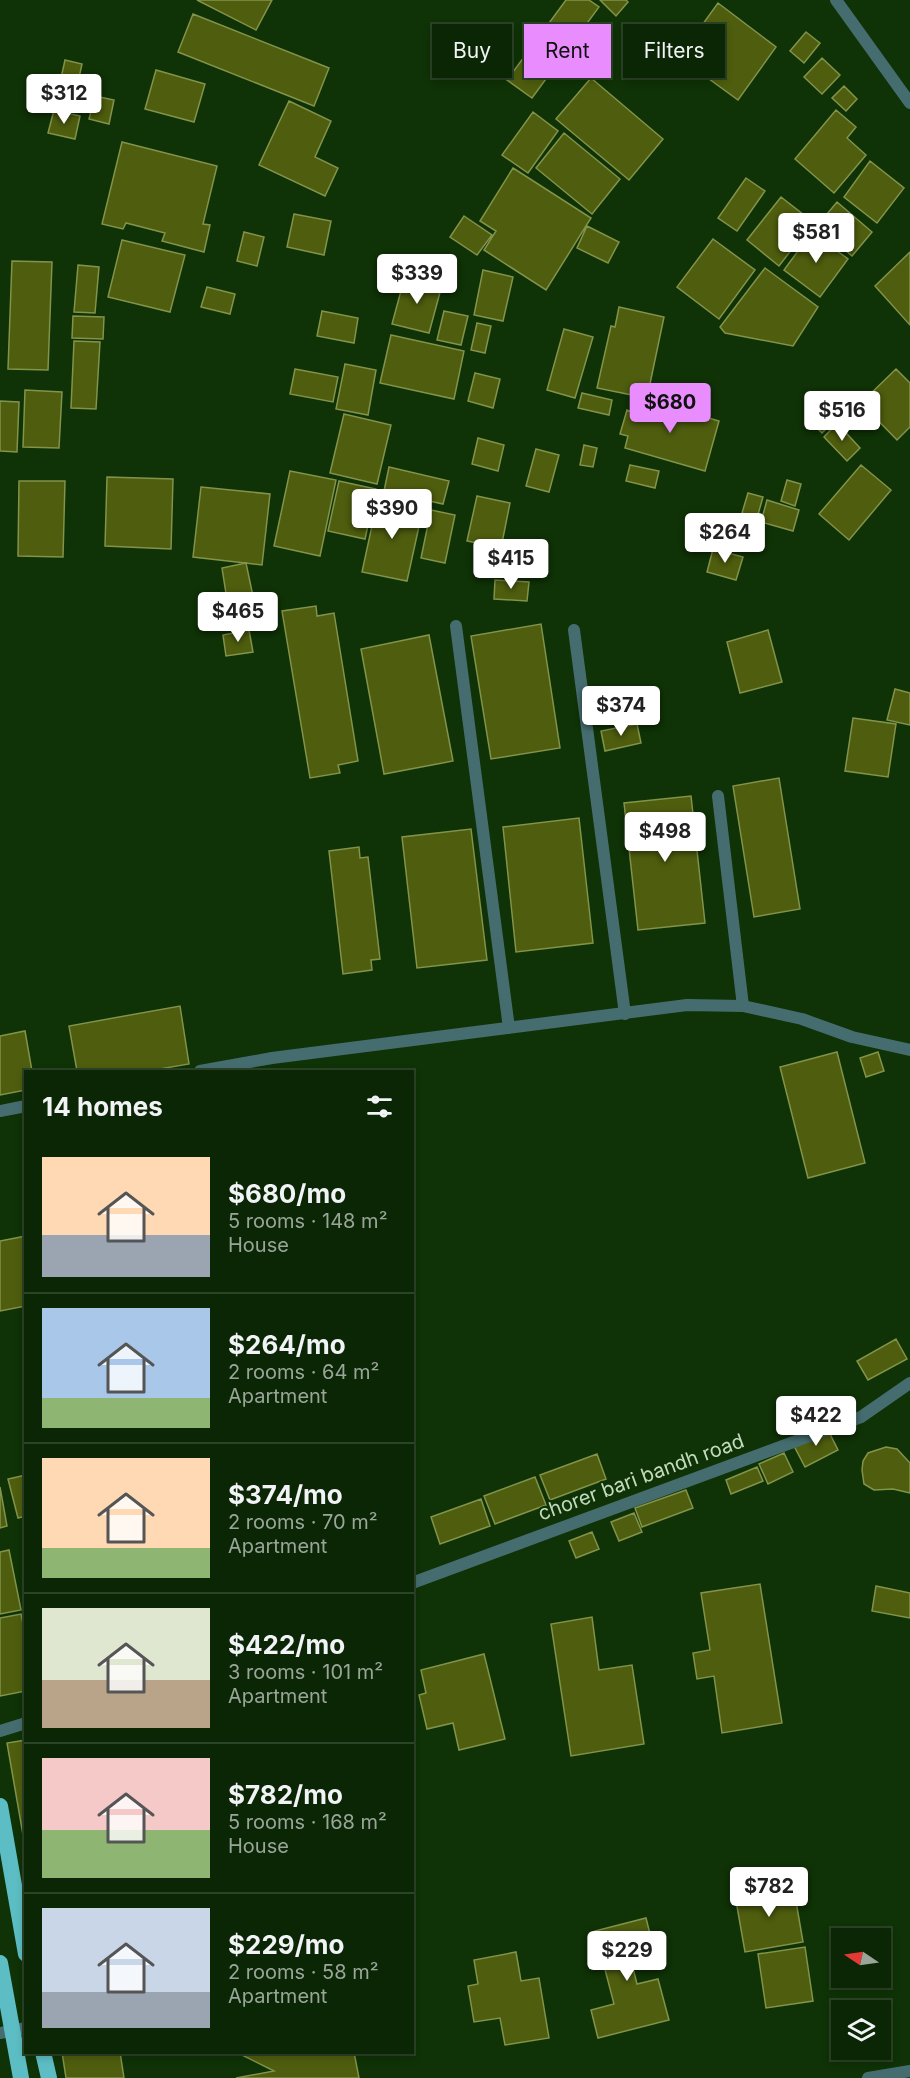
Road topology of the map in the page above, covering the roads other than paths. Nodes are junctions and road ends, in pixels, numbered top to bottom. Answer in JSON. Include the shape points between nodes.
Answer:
{"nodes":[{"id":1,"x":836,"y":0,"type":"edge"},
{"id":2,"x":910,"y":103,"type":"edge"},
{"id":3,"x":456,"y":626,"type":"dead end"},
{"id":4,"x":574,"y":630,"type":"dead end"},
{"id":5,"x":718,"y":796,"type":"dead end"},
{"id":6,"x":743,"y":1006,"type":"junction"},
{"id":7,"x":625,"y":1014,"type":"junction"},
{"id":8,"x":509,"y":1028,"type":"junction"},
{"id":9,"x":910,"y":1050,"type":"edge"},
{"id":10,"x":206,"y":1070,"type":"edge"},
{"id":11,"x":24,"y":1106,"type":"edge"},
{"id":12,"x":0,"y":1111,"type":"edge"},
{"id":13,"x":910,"y":1383,"type":"edge"},
{"id":14,"x":414,"y":1582,"type":"edge"},
{"id":15,"x":24,"y":1725,"type":"edge"},
{"id":16,"x":0,"y":1731,"type":"edge"},
{"id":17,"x":0,"y":1806,"type":"edge"},
{"id":18,"x":24,"y":1943,"type":"edge"},
{"id":19,"x":0,"y":1963,"type":"edge"},
{"id":20,"x":13,"y":2030,"type":"edge"},
{"id":21,"x":43,"y":2054,"type":"edge"},
{"id":22,"x":910,"y":2071,"type":"edge"},
{"id":23,"x":21,"y":2078,"type":"edge"},
{"id":24,"x":49,"y":2078,"type":"edge"},
{"id":25,"x":868,"y":2078,"type":"edge"}],
"edges":[{"from":1,"to":2,"type":"street"},
{"from":3,"to":8,"type":"street"},
{"from":4,"to":7,"type":"street"},
{"from":5,"to":6,"type":"street"},
{"from":6,"to":7,"type":"street","via":[[687,1005]]},
{"from":6,"to":9,"type":"street"},
{"from":7,"to":8,"type":"street"},
{"from":8,"to":10,"type":"street"},
{"from":11,"to":12,"type":"street"},
{"from":13,"to":14,"type":"street","name":"chorer bari bandh road","via":[[861,1417]]},
{"from":15,"to":16,"type":"street"},
{"from":17,"to":18,"type":"highway"},
{"from":19,"to":20,"type":"highway"},
{"from":20,"to":23,"type":"highway"},
{"from":21,"to":24,"type":"highway"},
{"from":22,"to":25,"type":"street"}]}
